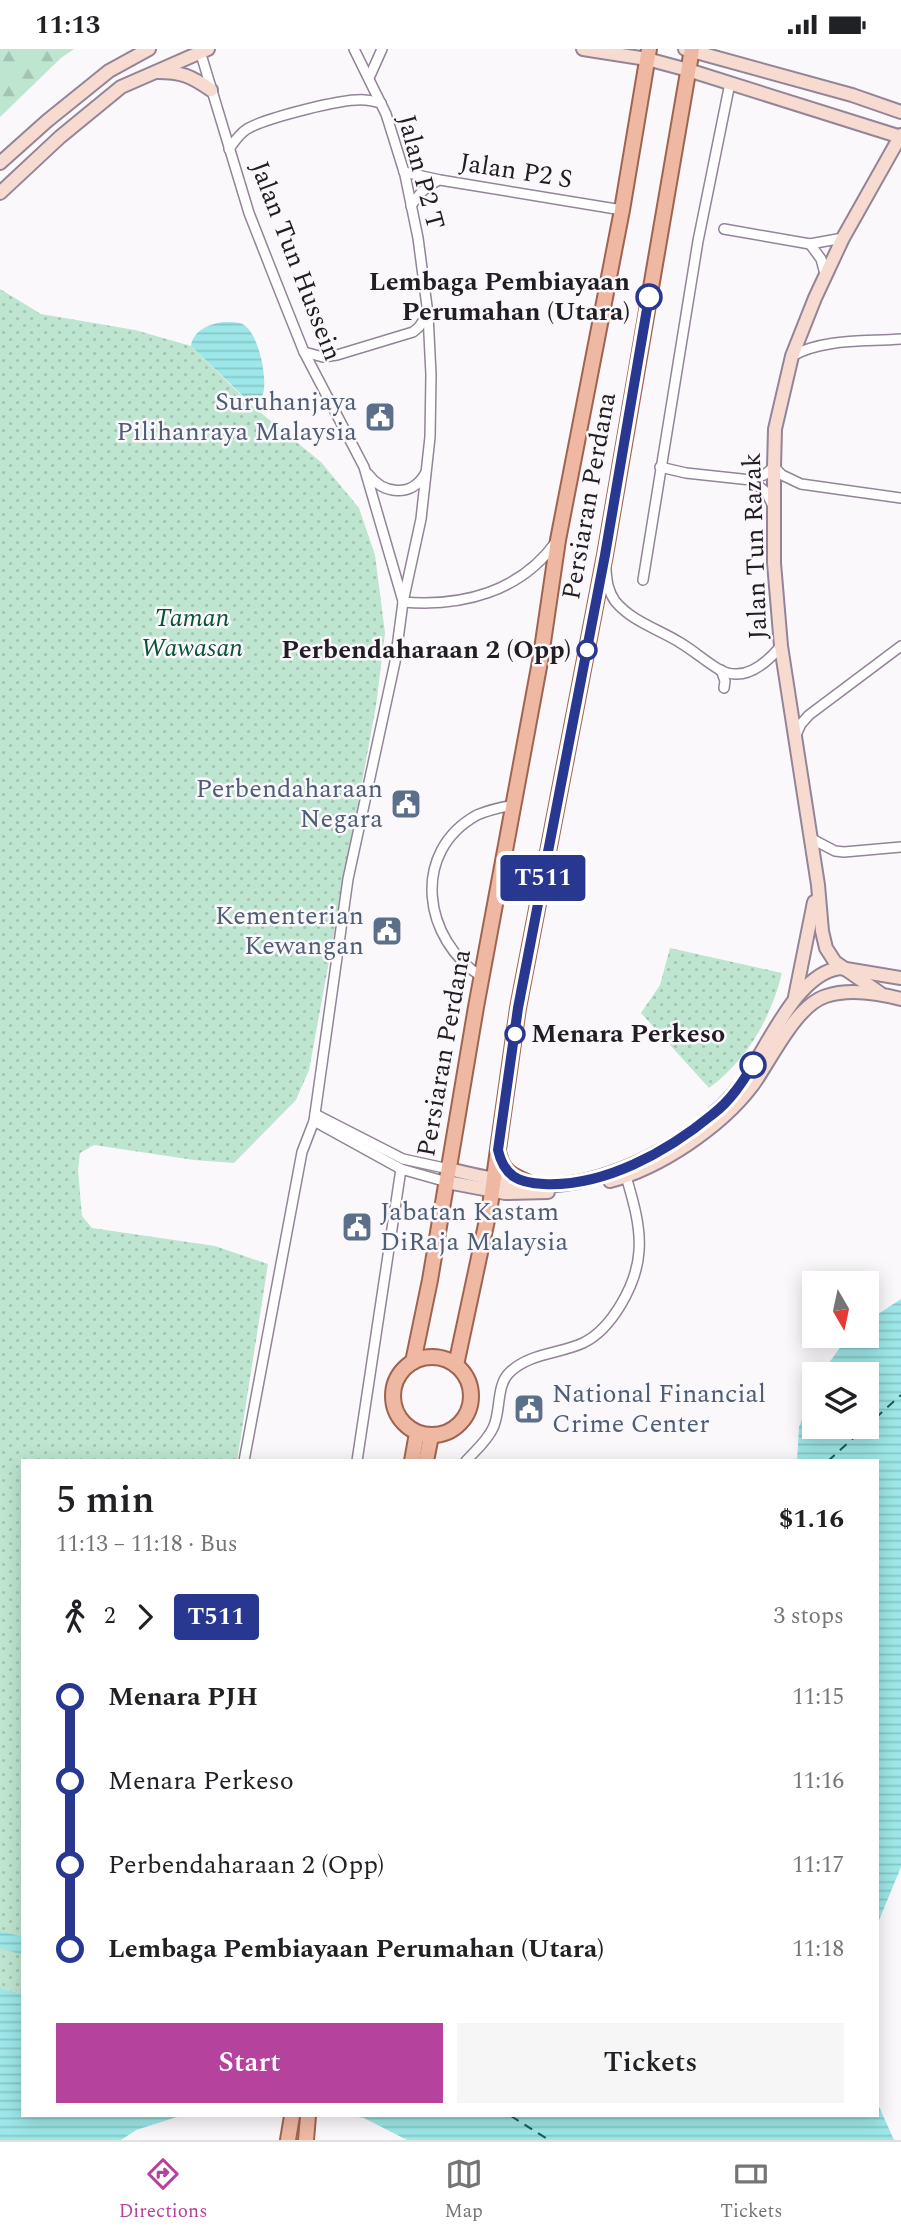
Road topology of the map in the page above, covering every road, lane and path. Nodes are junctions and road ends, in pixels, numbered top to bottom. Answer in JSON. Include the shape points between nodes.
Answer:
{"nodes":[{"id":1,"x":149,"y":49,"type":"edge"},
{"id":2,"x":354,"y":49,"type":"edge"},
{"id":3,"x":382,"y":49,"type":"edge"},
{"id":4,"x":583,"y":49,"type":"edge"},
{"id":5,"x":690,"y":49,"type":"edge"},
{"id":6,"x":202,"y":50,"type":"edge"},
{"id":7,"x":648,"y":54,"type":"edge"},
{"id":8,"x":688,"y":70,"type":"junction"},
{"id":9,"x":153,"y":72,"type":"junction"},
{"id":10,"x":369,"y":78,"type":"junction"},
{"id":11,"x":730,"y":83,"type":"junction"},
{"id":12,"x":211,"y":90,"type":"junction"},
{"id":13,"x":381,"y":103,"type":"junction"},
{"id":14,"x":901,"y":112,"type":"edge"},
{"id":15,"x":901,"y":136,"type":"edge"},
{"id":16,"x":229,"y":149,"type":"junction"},
{"id":17,"x":0,"y":163,"type":"edge"},
{"id":18,"x":404,"y":172,"type":"junction"},
{"id":19,"x":440,"y":180,"type":"junction"},
{"id":20,"x":0,"y":193,"type":"edge"},
{"id":21,"x":411,"y":206,"type":"junction"},
{"id":22,"x":622,"y":210,"type":"junction"},
{"id":23,"x":724,"y":229,"type":"dead end"},
{"id":24,"x":843,"y":238,"type":"junction"},
{"id":25,"x":810,"y":244,"type":"junction"},
{"id":26,"x":825,"y":276,"type":"junction"},
{"id":27,"x":428,"y":314,"type":"junction"},
{"id":28,"x":901,"y":339,"type":"edge"},
{"id":29,"x":304,"y":352,"type":"junction"},
{"id":30,"x":792,"y":356,"type":"junction"},
{"id":31,"x":364,"y":467,"type":"junction"},
{"id":32,"x":660,"y":467,"type":"junction"},
{"id":33,"x":774,"y":467,"type":"junction"},
{"id":34,"x":427,"y":469,"type":"junction"},
{"id":35,"x":751,"y":480,"type":"junction"},
{"id":36,"x":901,"y":498,"type":"edge"},
{"id":37,"x":774,"y":509,"type":"junction"},
{"id":38,"x":558,"y":540,"type":"junction"},
{"id":39,"x":605,"y":555,"type":"junction"},
{"id":40,"x":643,"y":580,"type":"dead end"},
{"id":41,"x":403,"y":602,"type":"junction"},
{"id":42,"x":781,"y":646,"type":"junction"},
{"id":43,"x":901,"y":646,"type":"edge"},
{"id":44,"x":721,"y":670,"type":"junction"},
{"id":45,"x":724,"y":688,"type":"dead end"},
{"id":46,"x":795,"y":743,"type":"junction"},
{"id":47,"x":514,"y":804,"type":"junction"},
{"id":48,"x":810,"y":838,"type":"junction"},
{"id":49,"x":901,"y":847,"type":"edge"},
{"id":50,"x":818,"y":885,"type":"junction"},
{"id":51,"x":848,"y":969,"type":"junction"},
{"id":52,"x":482,"y":977,"type":"junction"},
{"id":53,"x":901,"y":978,"type":"edge"},
{"id":54,"x":880,"y":993,"type":"junction"},
{"id":55,"x":901,"y":999,"type":"edge"},
{"id":56,"x":794,"y":1001,"type":"junction"},
{"id":57,"x":314,"y":1117,"type":"junction"},
{"id":58,"x":710,"y":1123,"type":"junction"},
{"id":59,"x":498,"y":1150,"type":"junction"},
{"id":60,"x":401,"y":1169,"type":"junction"},
{"id":61,"x":625,"y":1173,"type":"junction"},
{"id":62,"x":448,"y":1175,"type":"junction"},
{"id":63,"x":529,"y":1183,"type":"junction"},
{"id":64,"x":492,"y":1185,"type":"junction"},
{"id":65,"x":413,"y":1362,"type":"junction"},
{"id":66,"x":456,"y":1365,"type":"junction"},
{"id":67,"x":424,"y":1434,"type":"junction"},
{"id":68,"x":244,"y":1459,"type":"edge"},
{"id":69,"x":357,"y":1459,"type":"edge"},
{"id":70,"x":413,"y":1459,"type":"edge"},
{"id":71,"x":426,"y":1459,"type":"edge"},
{"id":72,"x":468,"y":1459,"type":"edge"},
{"id":73,"x":292,"y":2118,"type":"edge"},
{"id":74,"x":308,"y":2120,"type":"edge"},
{"id":75,"x":288,"y":2140,"type":"edge"},
{"id":76,"x":306,"y":2140,"type":"edge"}],
"edges":[{"from":1,"to":17,"type":"main road","via":[[108,71]]},
{"from":2,"to":10,"type":"street","name":"Jalan P2 T"},
{"from":3,"to":10,"type":"street"},
{"from":4,"to":7,"type":"main road"},
{"from":5,"to":8,"type":"main road","name":"Persiaran Perdana"},
{"from":5,"to":14,"type":"main road"},
{"from":6,"to":9,"type":"main road"},
{"from":6,"to":12,"type":"street","name":"Jalan Tun Hussein"},
{"from":7,"to":8,"type":"main road"},
{"from":7,"to":22,"type":"main road","name":"Persiaran Perdana"},
{"from":8,"to":11,"type":"main road"},
{"from":8,"to":39,"type":"main road","name":"Persiaran Perdana"},
{"from":9,"to":12,"type":"main road","via":[[191,76]]},
{"from":9,"to":20,"type":"main road","via":[[121,87]]},
{"from":10,"to":13,"type":"street","name":"Jalan P2 T"},
{"from":11,"to":15,"type":"main road"},
{"from":11,"to":32,"type":"street"},
{"from":12,"to":16,"type":"street","name":"Jalan Tun Hussein"},
{"from":13,"to":16,"type":"street","via":[[345,101],[265,122],[247,129]]},
{"from":13,"to":18,"type":"street","name":"Jalan P2 T"},
{"from":15,"to":24,"type":"main road","name":"Jalan Tun Razak"},
{"from":16,"to":29,"type":"street","name":"Jalan Tun Hussein"},
{"from":18,"to":19,"type":"street","name":"Jalan P2 S"},
{"from":18,"to":21,"type":"street","name":"Jalan P2 T"},
{"from":19,"to":21,"type":"street","via":[[430,184]]},
{"from":19,"to":22,"type":"street","name":"Jalan P2 S"},
{"from":21,"to":27,"type":"street","name":"Jalan P2 T"},
{"from":22,"to":38,"type":"main road","name":"Persiaran Perdana"},
{"from":23,"to":25,"type":"street"},
{"from":24,"to":25,"type":"street"},
{"from":24,"to":26,"type":"main road","name":"Jalan Tun Razak"},
{"from":25,"to":26,"type":"street","via":[[825,267]]},
{"from":26,"to":30,"type":"main road","name":"Jalan Tun Razak"},
{"from":27,"to":29,"type":"street","via":[[419,327],[405,334],[330,356]]},
{"from":27,"to":34,"type":"street","name":"Jalan P2 T"},
{"from":28,"to":30,"type":"street","via":[[829,345]]},
{"from":29,"to":31,"type":"street","name":"Jalan Tun Hussein"},
{"from":30,"to":33,"type":"main road","name":"Jalan Tun Razak","via":[[775,429]]},
{"from":31,"to":34,"type":"street","via":[[382,488],[400,491],[417,484]]},
{"from":31,"to":41,"type":"street","name":"Jalan Tun Hussein"},
{"from":32,"to":35,"type":"street"},
{"from":32,"to":40,"type":"street"},
{"from":33,"to":35,"type":"street"},
{"from":33,"to":36,"type":"street","via":[[801,484]]},
{"from":33,"to":37,"type":"main road","name":"Jalan Tun Razak"},
{"from":34,"to":41,"type":"street","name":"Jalan P2 T"},
{"from":35,"to":37,"type":"street","via":[[766,492]]},
{"from":37,"to":42,"type":"main road","name":"Jalan Tun Razak"},
{"from":38,"to":41,"type":"street","via":[[537,566],[490,592],[431,605]]},
{"from":38,"to":47,"type":"main road","name":"Persiaran Perdana"},
{"from":39,"to":44,"type":"street","via":[[608,589],[616,602]]},
{"from":39,"to":59,"type":"main road","name":"Persiaran Perdana","via":[[518,1008]]},
{"from":41,"to":57,"type":"street","name":"Jalan P2 T","via":[[395,662],[348,879]]},
{"from":42,"to":44,"type":"street","via":[[745,673]]},
{"from":42,"to":46,"type":"main road","name":"Jalan Tun Razak"},
{"from":43,"to":46,"type":"street","via":[[809,715]]},
{"from":44,"to":45,"type":"street"},
{"from":46,"to":48,"type":"main road","name":"Jalan Tun Razak"},
{"from":47,"to":52,"type":"main road","name":"Persiaran Perdana"},
{"from":47,"to":52,"type":"street","via":[[478,815],[460,828],[438,855],[433,874],[433,906],[444,936]]},
{"from":48,"to":49,"type":"street","via":[[835,851]]},
{"from":48,"to":50,"type":"main road","name":"Jalan Tun Razak"},
{"from":50,"to":51,"type":"main road","name":"Jalan Tun Razak","via":[[826,948],[835,962]]},
{"from":50,"to":56,"type":"main road"},
{"from":51,"to":53,"type":"main road"},
{"from":51,"to":54,"type":"main road","name":"Jalan Tun Razak"},
{"from":51,"to":56,"type":"main road","via":[[825,972]]},
{"from":52,"to":62,"type":"main road","name":"Persiaran Perdana"},
{"from":54,"to":55,"type":"main road"},
{"from":54,"to":58,"type":"main road","via":[[825,996],[802,1013],[750,1088]]},
{"from":56,"to":58,"type":"main road","via":[[740,1086]]},
{"from":57,"to":60,"type":"street"},
{"from":57,"to":62,"type":"street"},
{"from":57,"to":68,"type":"street","name":"Jalan P2 T","via":[[302,1152]]},
{"from":58,"to":61,"type":"main road","via":[[674,1152]]},
{"from":59,"to":63,"type":"main road","via":[[503,1169]]},
{"from":59,"to":64,"type":"main road","name":"Persiaran Perdana"},
{"from":60,"to":62,"type":"street"},
{"from":60,"to":69,"type":"street"},
{"from":61,"to":63,"type":"main road","via":[[564,1185]]},
{"from":61,"to":64,"type":"main road","via":[[569,1191],[505,1193]]},
{"from":61,"to":72,"type":"street","via":[[639,1252],[623,1299],[598,1333],[571,1348],[525,1362],[508,1374],[493,1429]]},
{"from":62,"to":64,"type":"main road"},
{"from":62,"to":65,"type":"main road","name":"Persiaran Perdana"},
{"from":63,"to":64,"type":"main road"},
{"from":64,"to":66,"type":"main road","name":"Persiaran Perdana"},
{"from":65,"to":66,"type":"main road","via":[[435,1357]]},
{"from":65,"to":67,"type":"main road","via":[[397,1379],[393,1403],[406,1426]]},
{"from":66,"to":67,"type":"main road","via":[[471,1385],[470,1410],[454,1430]]},
{"from":67,"to":70,"type":"main road"},
{"from":67,"to":71,"type":"main road"},
{"from":73,"to":75,"type":"main road"},
{"from":74,"to":76,"type":"main road"}]}
